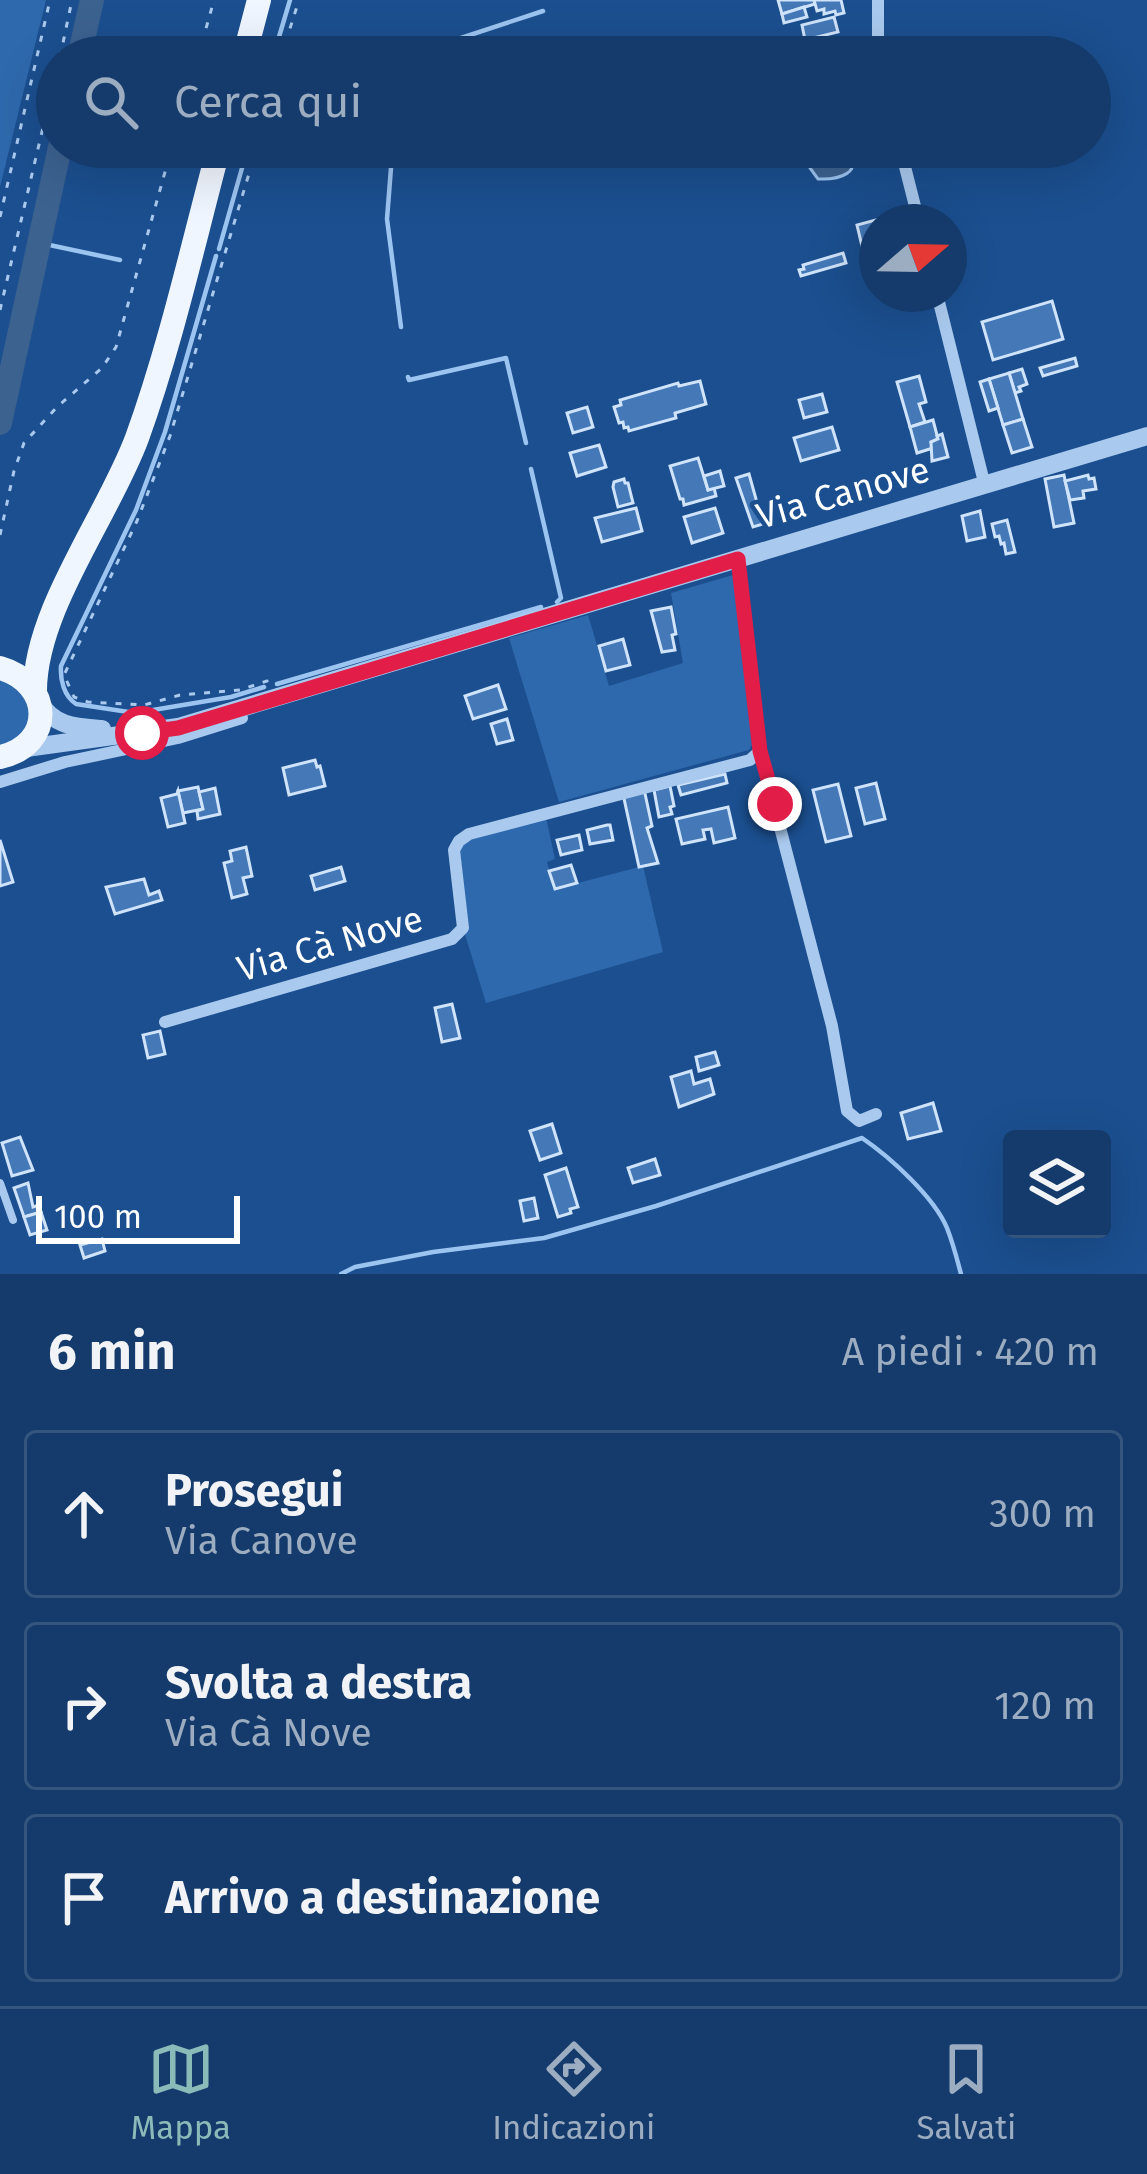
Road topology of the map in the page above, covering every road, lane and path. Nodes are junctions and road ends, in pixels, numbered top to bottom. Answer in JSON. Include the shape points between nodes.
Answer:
{"nodes":[{"id":1,"x":50,"y":0,"type":"edge"},
{"id":2,"x":72,"y":0,"type":"edge"},
{"id":3,"x":214,"y":0,"type":"edge"},
{"id":4,"x":259,"y":0,"type":"edge"},
{"id":5,"x":299,"y":0,"type":"edge"},
{"id":6,"x":878,"y":0,"type":"edge"},
{"id":7,"x":42,"y":36,"type":"edge"},
{"id":8,"x":64,"y":36,"type":"edge"},
{"id":9,"x":204,"y":36,"type":"edge"},
{"id":10,"x":250,"y":36,"type":"edge"},
{"id":11,"x":288,"y":36,"type":"edge"},
{"id":12,"x":878,"y":36,"type":"edge"},
{"id":13,"x":36,"y":61,"type":"edge"},
{"id":14,"x":36,"y":157,"type":"edge"},
{"id":15,"x":166,"y":168,"type":"edge"},
{"id":16,"x":213,"y":168,"type":"edge"},
{"id":17,"x":251,"y":168,"type":"edge"},
{"id":18,"x":905,"y":168,"type":"edge"},
{"id":19,"x":914,"y":204,"type":"edge"},
{"id":20,"x":0,"y":218,"type":"edge"},
{"id":21,"x":0,"y":310,"type":"edge"},
{"id":22,"x":942,"y":312,"type":"edge"},
{"id":23,"x":1147,"y":436,"type":"edge"},
{"id":24,"x":985,"y":486,"type":"junction"},
{"id":25,"x":0,"y":535,"type":"edge"},
{"id":26,"x":738,"y":559,"type":"junction"},
{"id":27,"x":50,"y":616,"type":"junction"},
{"id":28,"x":0,"y":667,"type":"edge"},
{"id":29,"x":37,"y":697,"type":"junction"},
{"id":30,"x":272,"y":699,"type":"junction"},
{"id":31,"x":242,"y":718,"type":"dead end"},
{"id":32,"x":142,"y":733,"type":"junction"},
{"id":33,"x":26,"y":748,"type":"junction"},
{"id":34,"x":760,"y":751,"type":"junction"},
{"id":35,"x":0,"y":758,"type":"edge"},
{"id":36,"x":0,"y":782,"type":"edge"},
{"id":37,"x":165,"y":1022,"type":"dead end"},
{"id":38,"x":876,"y":1114,"type":"dead end"},
{"id":39,"x":0,"y":1183,"type":"edge"},
{"id":40,"x":13,"y":1220,"type":"dead end"}],
"edges":[{"from":1,"to":7,"type":"path"},
{"from":2,"to":8,"type":"path"},
{"from":3,"to":9,"type":"path"},
{"from":4,"to":10,"type":"main road"},
{"from":5,"to":11,"type":"path"},
{"from":6,"to":12,"type":"street"},
{"from":13,"to":20,"type":"path"},
{"from":14,"to":21,"type":"path"},
{"from":15,"to":25,"type":"path","via":[[116,347],[24,443]]},
{"from":16,"to":27,"type":"main road","via":[[135,442]]},
{"from":17,"to":30,"type":"path","via":[[170,436],[64,675],[74,697],[88,702],[144,705],[267,681]]},
{"from":18,"to":19,"type":"street"},
{"from":22,"to":24,"type":"street"},
{"from":23,"to":24,"type":"street","name":"Via Canove"},
{"from":24,"to":26,"type":"street","name":"Via Canove"},
{"from":26,"to":30,"type":"street","name":"Via Canove"},
{"from":26,"to":34,"type":"street"},
{"from":27,"to":28,"type":"main road"},
{"from":27,"to":29,"type":"main road"},
{"from":28,"to":29,"type":"main road"},
{"from":29,"to":32,"type":"street","name":"Via Canove","via":[[47,715],[68,726]]},
{"from":29,"to":33,"type":"main road","via":[[38,727]]},
{"from":30,"to":32,"type":"street","name":"Via Canove"},
{"from":31,"to":36,"type":"street"},
{"from":32,"to":33,"type":"street","name":"Via Canove"},
{"from":33,"to":35,"type":"main road"},
{"from":34,"to":37,"type":"street","name":"Via Cà Nove","via":[[469,835],[454,850],[463,928],[452,939]]},
{"from":34,"to":38,"type":"street","via":[[847,1111],[859,1121]]},
{"from":39,"to":40,"type":"lane"}]}
